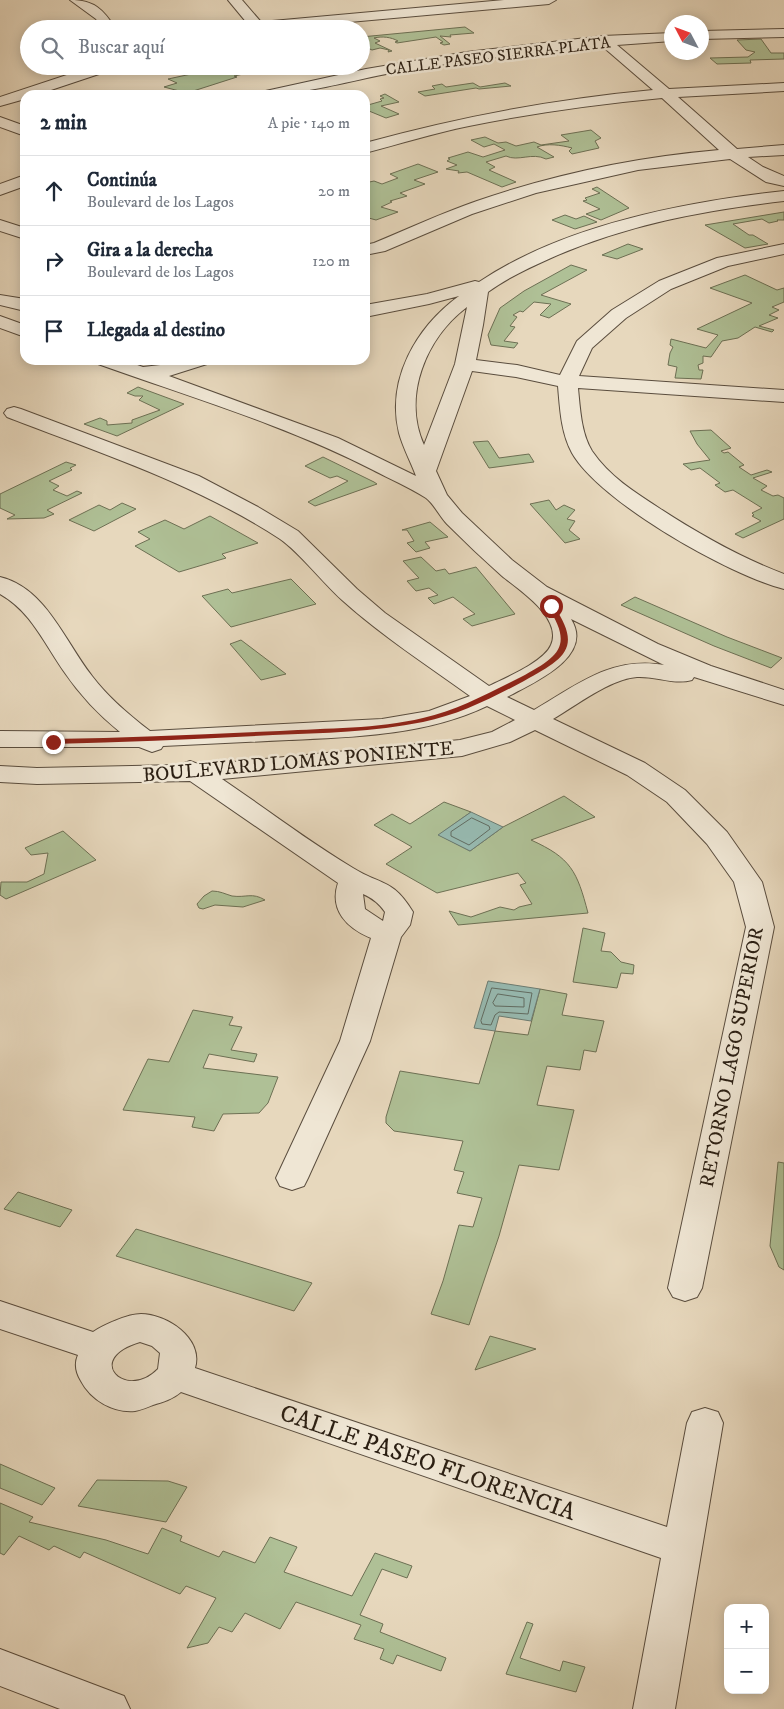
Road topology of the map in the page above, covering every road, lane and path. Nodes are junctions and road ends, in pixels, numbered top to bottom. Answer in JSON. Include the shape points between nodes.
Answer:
{"nodes":[{"id":1,"x":77,"y":0,"type":"edge"},
{"id":2,"x":252,"y":0,"type":"edge"},
{"id":3,"x":549,"y":0,"type":"edge"},
{"id":4,"x":236,"y":1,"type":"edge"},
{"id":5,"x":497,"y":2,"type":"edge"},
{"id":6,"x":104,"y":20,"type":"edge"},
{"id":7,"x":253,"y":20,"type":"edge"},
{"id":8,"x":326,"y":20,"type":"edge"},
{"id":9,"x":784,"y":33,"type":"edge"},
{"id":10,"x":709,"y":36,"type":"edge"},
{"id":11,"x":664,"y":38,"type":"edge"},
{"id":12,"x":600,"y":47,"type":"junction"},
{"id":13,"x":370,"y":73,"type":"edge"},
{"id":14,"x":82,"y":75,"type":"edge"},
{"id":15,"x":359,"y":75,"type":"edge"},
{"id":16,"x":629,"y":84,"type":"dead end"},
{"id":17,"x":784,"y":87,"type":"edge"},
{"id":18,"x":36,"y":90,"type":"edge"},
{"id":19,"x":288,"y":90,"type":"edge"},
{"id":20,"x":666,"y":94,"type":"junction"},
{"id":21,"x":20,"y":95,"type":"edge"},
{"id":22,"x":643,"y":96,"type":"junction"},
{"id":23,"x":0,"y":102,"type":"edge"},
{"id":24,"x":656,"y":109,"type":"dead end"},
{"id":25,"x":0,"y":122,"type":"edge"},
{"id":26,"x":20,"y":128,"type":"edge"},
{"id":27,"x":370,"y":147,"type":"edge"},
{"id":28,"x":702,"y":150,"type":"junction"},
{"id":29,"x":784,"y":150,"type":"edge"},
{"id":30,"x":734,"y":152,"type":"junction"},
{"id":31,"x":20,"y":182,"type":"edge"},
{"id":32,"x":781,"y":186,"type":"edge"},
{"id":33,"x":0,"y":190,"type":"edge"},
{"id":34,"x":633,"y":223,"type":"junction"},
{"id":35,"x":0,"y":225,"type":"edge"},
{"id":36,"x":20,"y":232,"type":"edge"},
{"id":37,"x":370,"y":249,"type":"edge"},
{"id":38,"x":784,"y":249,"type":"edge"},
{"id":39,"x":486,"y":284,"type":"junction"},
{"id":40,"x":0,"y":300,"type":"edge"},
{"id":41,"x":20,"y":304,"type":"edge"},
{"id":42,"x":370,"y":310,"type":"edge"},
{"id":43,"x":0,"y":322,"type":"edge"},
{"id":44,"x":20,"y":329,"type":"edge"},
{"id":45,"x":465,"y":364,"type":"junction"},
{"id":46,"x":120,"y":365,"type":"edge"},
{"id":47,"x":186,"y":365,"type":"edge"},
{"id":48,"x":140,"y":372,"type":"junction"},
{"id":49,"x":559,"y":381,"type":"junction"},
{"id":50,"x":473,"y":385,"type":"junction"},
{"id":51,"x":784,"y":396,"type":"edge"},
{"id":52,"x":14,"y":413,"type":"dead end"},
{"id":53,"x":426,"y":471,"type":"junction"},
{"id":54,"x":436,"y":495,"type":"junction"},
{"id":55,"x":784,"y":582,"type":"edge"},
{"id":56,"x":0,"y":584,"type":"edge"},
{"id":57,"x":534,"y":589,"type":"junction"},
{"id":58,"x":727,"y":681,"type":"junction"},
{"id":59,"x":760,"y":692,"type":"junction"},
{"id":60,"x":488,"y":697,"type":"junction"},
{"id":61,"x":784,"y":698,"type":"edge"},
{"id":62,"x":784,"y":709,"type":"edge"},
{"id":63,"x":534,"y":720,"type":"junction"},
{"id":64,"x":0,"y":739,"type":"edge"},
{"id":65,"x":145,"y":740,"type":"junction"},
{"id":66,"x":53,"y":742,"type":"junction"},
{"id":67,"x":197,"y":773,"type":"junction"},
{"id":68,"x":0,"y":774,"type":"edge"},
{"id":69,"x":37,"y":776,"type":"junction"},
{"id":70,"x":292,"y":1178,"type":"dead end"},
{"id":71,"x":685,"y":1288,"type":"dead end"},
{"id":72,"x":0,"y":1315,"type":"edge"},
{"id":73,"x":98,"y":1348,"type":"junction"},
{"id":74,"x":174,"y":1375,"type":"junction"},
{"id":75,"x":705,"y":1423,"type":"dead end"},
{"id":76,"x":682,"y":1549,"type":"junction"},
{"id":77,"x":0,"y":1667,"type":"edge"},
{"id":78,"x":109,"y":1709,"type":"edge"},
{"id":79,"x":654,"y":1709,"type":"edge"}],
"edges":[{"from":1,"to":6,"type":"street"},
{"from":2,"to":4,"type":"street"},
{"from":3,"to":5,"type":"street"},
{"from":4,"to":7,"type":"street"},
{"from":5,"to":8,"type":"street"},
{"from":9,"to":10,"type":"street"},
{"from":11,"to":12,"type":"street","name":"CALLE PASEO SIERRA PLATA"},
{"from":12,"to":13,"type":"street","name":"CALLE PASEO SIERRA PLATA","via":[[582,42],[438,60]]},
{"from":12,"to":20,"type":"street"},
{"from":14,"to":18,"type":"street"},
{"from":15,"to":19,"type":"street","name":"CALLE PASEO SIERRA PLATA"},
{"from":16,"to":22,"type":"street"},
{"from":17,"to":20,"type":"street"},
{"from":20,"to":22,"type":"street"},
{"from":20,"to":30,"type":"street","via":[[690,118]]},
{"from":21,"to":23,"type":"street"},
{"from":22,"to":24,"type":"street"},
{"from":22,"to":27,"type":"street","via":[[495,115]]},
{"from":25,"to":26,"type":"street"},
{"from":28,"to":30,"type":"street"},
{"from":28,"to":34,"type":"street","via":[[740,180],[658,208]]},
{"from":28,"to":37,"type":"street","via":[[542,186],[495,200]]},
{"from":29,"to":30,"type":"street"},
{"from":30,"to":32,"type":"street"},
{"from":31,"to":33,"type":"street"},
{"from":32,"to":34,"type":"street","via":[[726,203]]},
{"from":34,"to":39,"type":"street","via":[[562,248]]},
{"from":35,"to":36,"type":"street"},
{"from":38,"to":49,"type":"street","via":[[723,262],[665,285],[620,314],[584,345]]},
{"from":39,"to":42,"type":"street"},
{"from":39,"to":45,"type":"street"},
{"from":39,"to":53,"type":"street","via":[[452,310],[428,336],[413,365],[405,396],[409,433]]},
{"from":40,"to":41,"type":"street"},
{"from":43,"to":44,"type":"street"},
{"from":45,"to":49,"type":"street"},
{"from":45,"to":50,"type":"street"},
{"from":46,"to":48,"type":"street"},
{"from":47,"to":48,"type":"street","via":[[172,370]]},
{"from":48,"to":54,"type":"street","via":[[331,442]]},
{"from":49,"to":50,"type":"street","via":[[517,386]]},
{"from":49,"to":51,"type":"street"},
{"from":49,"to":55,"type":"street","via":[[582,452],[614,488],[693,540],[746,568]]},
{"from":50,"to":53,"type":"street"},
{"from":52,"to":60,"type":"street","name":"RETORNO LAGO SUPERIOR","via":[[191,481],[250,512],[290,536],[377,618]]},
{"from":53,"to":54,"type":"street"},
{"from":54,"to":57,"type":"street","via":[[462,526]]},
{"from":56,"to":65,"type":"street","via":[[24,598],[84,681]]},
{"from":57,"to":58,"type":"street","via":[[652,651]]},
{"from":57,"to":60,"type":"street","via":[[557,614],[564,632],[564,645],[549,664]]},
{"from":58,"to":59,"type":"street"},
{"from":58,"to":63,"type":"street","name":"BOULEVARD LOMAS PONIENTE","via":[[652,670],[623,671]]},
{"from":59,"to":61,"type":"street"},
{"from":59,"to":62,"type":"street"},
{"from":60,"to":63,"type":"street","name":"RETORNO LAGO SUPERIOR"},
{"from":60,"to":65,"type":"street","via":[[423,720],[354,729]]},
{"from":63,"to":67,"type":"street","name":"BOULEVARD LOMAS PONIENTE","via":[[501,737],[462,748]]},
{"from":63,"to":71,"type":"street","name":"RETORNO LAGO SUPERIOR","via":[[636,768],[676,796],[717,838],[748,882],[760,927]]},
{"from":64,"to":66,"type":"street"},
{"from":65,"to":66,"type":"street"},
{"from":65,"to":67,"type":"street"},
{"from":66,"to":69,"type":"street"},
{"from":67,"to":69,"type":"street","name":"BOULEVARD LOMAS PONIENTE"},
{"from":67,"to":70,"type":"street","via":[[353,880],[349,902],[354,915],[366,926],[387,934],[354,1041]]},
{"from":68,"to":69,"type":"street","name":"BOULEVARD LOMAS PONIENTE"},
{"from":72,"to":73,"type":"street"},
{"from":73,"to":74,"type":"street","via":[[124,1330],[156,1330],[169,1338],[177,1349],[179,1362]]},
{"from":73,"to":74,"type":"street","via":[[92,1361],[94,1374],[101,1386],[114,1393],[130,1396],[149,1394],[164,1386]]},
{"from":74,"to":76,"type":"street","name":"CALLE PASEO FLORENCIA"},
{"from":75,"to":76,"type":"street"},
{"from":76,"to":79,"type":"street"},
{"from":77,"to":78,"type":"street"}]}
